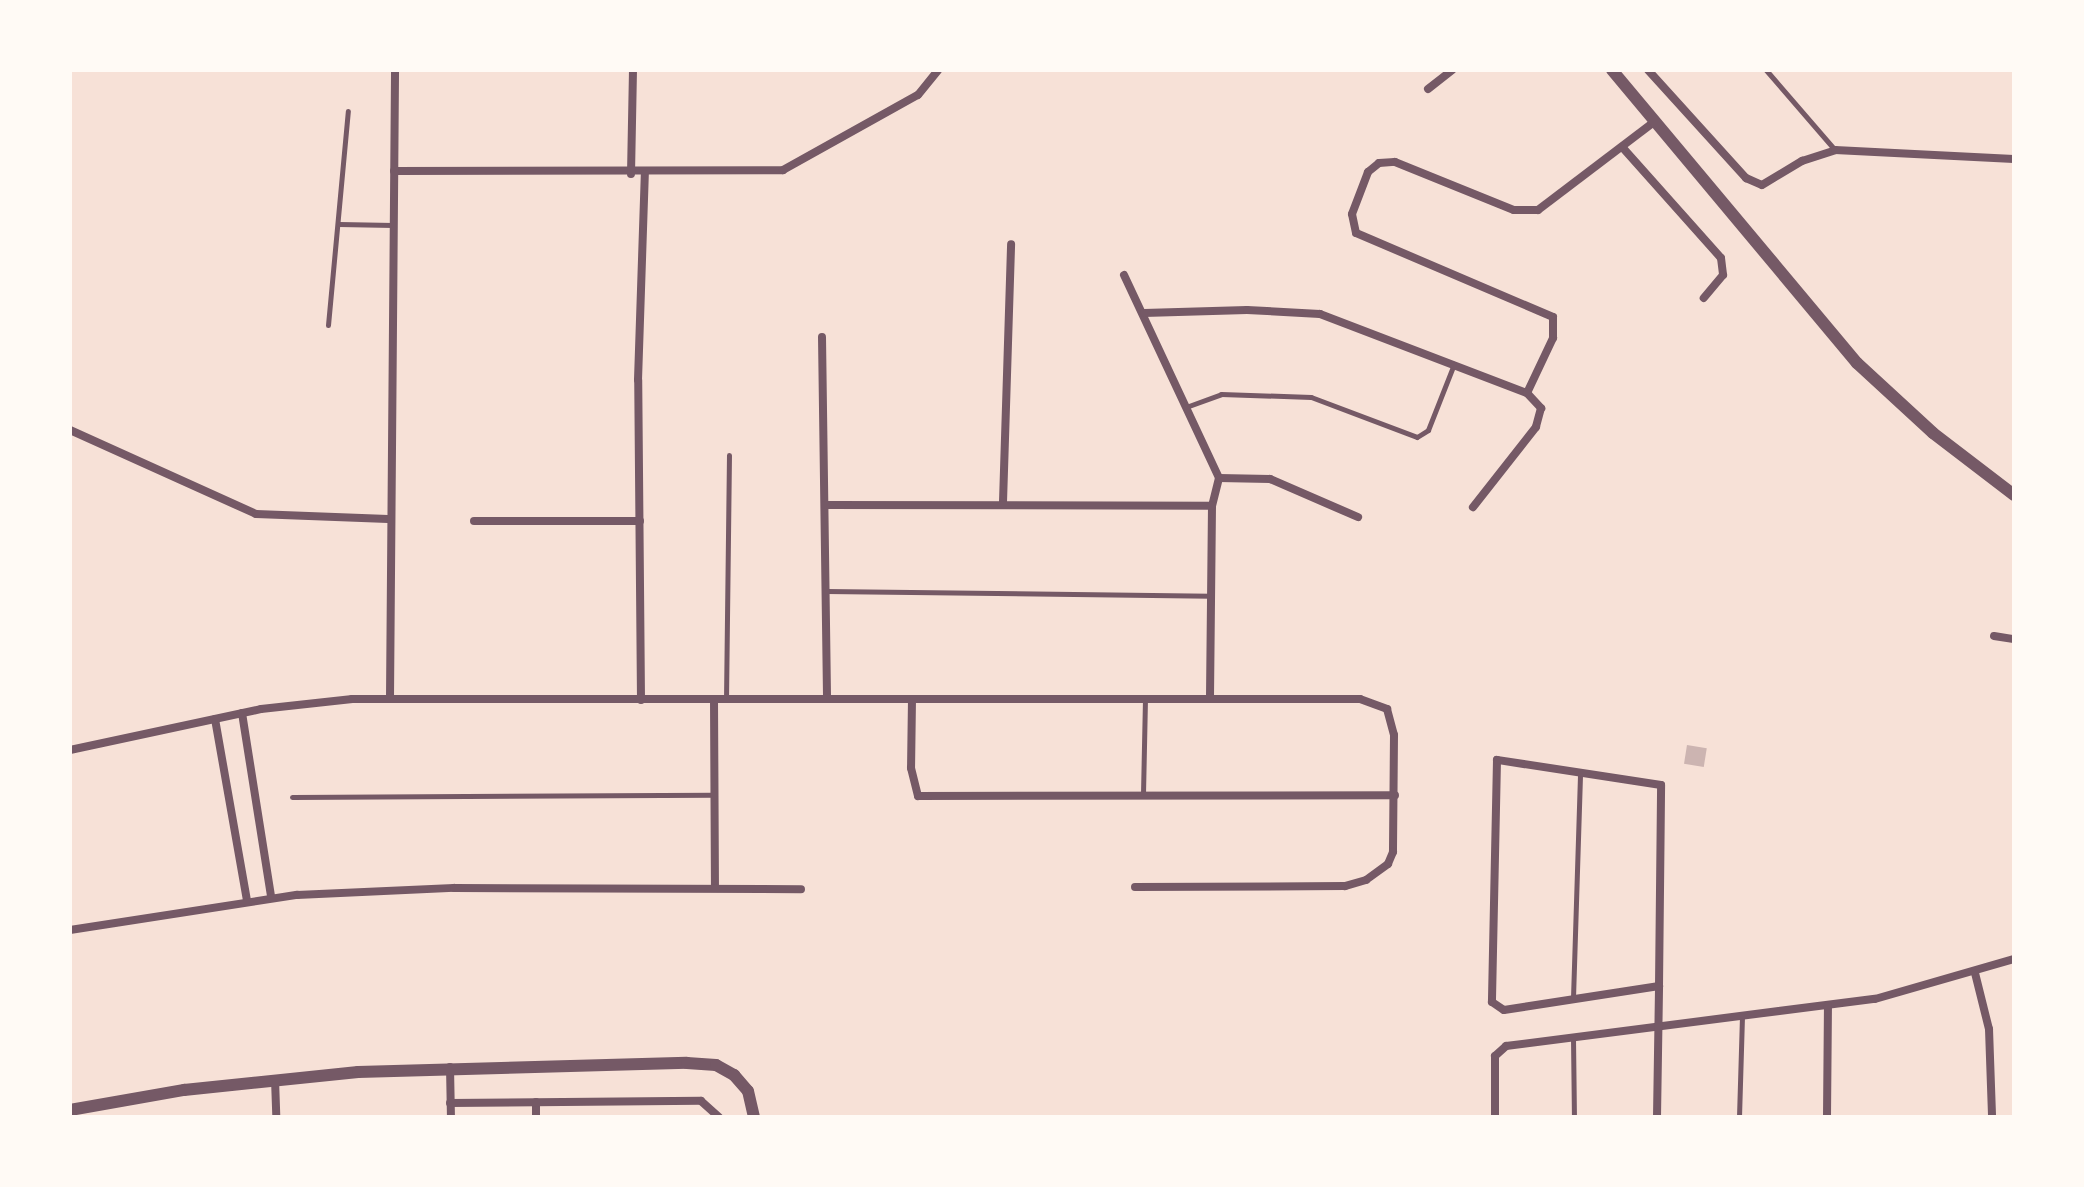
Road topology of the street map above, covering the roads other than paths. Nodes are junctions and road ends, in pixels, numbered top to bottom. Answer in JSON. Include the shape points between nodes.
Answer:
{"nodes":[{"id":1,"x":395,"y":70,"type":"edge"},
{"id":2,"x":633,"y":70,"type":"edge"},
{"id":3,"x":938,"y":70,"type":"edge"},
{"id":4,"x":1452,"y":70,"type":"edge"},
{"id":5,"x":1612,"y":70,"type":"edge"},
{"id":6,"x":1648,"y":70,"type":"edge"},
{"id":7,"x":1766,"y":70,"type":"edge"},
{"id":8,"x":1428,"y":89,"type":"dead end"},
{"id":9,"x":348,"y":111,"type":"dead end"},
{"id":10,"x":1654,"y":122,"type":"junction"},
{"id":11,"x":1623,"y":148,"type":"junction"},
{"id":12,"x":1835,"y":150,"type":"junction"},
{"id":13,"x":2014,"y":159,"type":"edge"},
{"id":14,"x":394,"y":171,"type":"junction"},
{"id":15,"x":631,"y":174,"type":"junction"},
{"id":16,"x":645,"y":174,"type":"junction"},
{"id":17,"x":339,"y":224,"type":"junction"},
{"id":18,"x":394,"y":225,"type":"junction"},
{"id":19,"x":1011,"y":244,"type":"dead end"},
{"id":20,"x":1124,"y":275,"type":"dead end"},
{"id":21,"x":1704,"y":298,"type":"dead end"},
{"id":22,"x":1144,"y":313,"type":"junction"},
{"id":23,"x":328,"y":325,"type":"dead end"},
{"id":24,"x":822,"y":337,"type":"dead end"},
{"id":25,"x":1454,"y":363,"type":"junction"},
{"id":26,"x":1527,"y":393,"type":"junction"},
{"id":27,"x":1186,"y":407,"type":"junction"},
{"id":28,"x":70,"y":430,"type":"edge"},
{"id":29,"x":729,"y":455,"type":"dead end"},
{"id":30,"x":1219,"y":478,"type":"junction"},
{"id":31,"x":2014,"y":495,"type":"edge"},
{"id":32,"x":1003,"y":502,"type":"junction"},
{"id":33,"x":825,"y":505,"type":"junction"},
{"id":34,"x":1212,"y":506,"type":"junction"},
{"id":35,"x":1473,"y":507,"type":"dead end"},
{"id":36,"x":1358,"y":517,"type":"dead end"},
{"id":37,"x":388,"y":519,"type":"junction"},
{"id":38,"x":474,"y":521,"type":"dead end"},
{"id":39,"x":640,"y":521,"type":"junction"},
{"id":40,"x":826,"y":591,"type":"junction"},
{"id":41,"x":1210,"y":596,"type":"junction"},
{"id":42,"x":1994,"y":636,"type":"dead end"},
{"id":43,"x":2014,"y":639,"type":"edge"},
{"id":44,"x":390,"y":698,"type":"junction"},
{"id":45,"x":1145,"y":698,"type":"junction"},
{"id":46,"x":1210,"y":698,"type":"junction"},
{"id":47,"x":827,"y":699,"type":"junction"},
{"id":48,"x":912,"y":699,"type":"junction"},
{"id":49,"x":641,"y":700,"type":"junction"},
{"id":50,"x":714,"y":700,"type":"junction"},
{"id":51,"x":726,"y":701,"type":"junction"},
{"id":52,"x":242,"y":713,"type":"junction"},
{"id":53,"x":215,"y":719,"type":"junction"},
{"id":54,"x":70,"y":750,"type":"edge"},
{"id":55,"x":1580,"y":770,"type":"junction"},
{"id":56,"x":1143,"y":794,"type":"junction"},
{"id":57,"x":714,"y":795,"type":"junction"},
{"id":58,"x":1395,"y":795,"type":"junction"},
{"id":59,"x":292,"y":797,"type":"dead end"},
{"id":60,"x":715,"y":887,"type":"junction"},
{"id":61,"x":1135,"y":887,"type":"dead end"},
{"id":62,"x":801,"y":889,"type":"dead end"},
{"id":63,"x":271,"y":897,"type":"junction"},
{"id":64,"x":247,"y":900,"type":"junction"},
{"id":65,"x":70,"y":930,"type":"edge"},
{"id":66,"x":2014,"y":959,"type":"edge"},
{"id":67,"x":1975,"y":973,"type":"junction"},
{"id":68,"x":1659,"y":986,"type":"junction"},
{"id":69,"x":1573,"y":998,"type":"junction"},
{"id":70,"x":1828,"y":1005,"type":"junction"},
{"id":71,"x":1742,"y":1014,"type":"junction"},
{"id":72,"x":1659,"y":1025,"type":"junction"},
{"id":73,"x":1573,"y":1034,"type":"junction"},
{"id":74,"x":450,"y":1066,"type":"junction"},
{"id":75,"x":275,"y":1079,"type":"junction"},
{"id":76,"x":536,"y":1102,"type":"junction"},
{"id":77,"x":450,"y":1103,"type":"junction"},
{"id":78,"x":70,"y":1110,"type":"edge"},
{"id":79,"x":276,"y":1117,"type":"edge"},
{"id":80,"x":451,"y":1117,"type":"edge"},
{"id":81,"x":536,"y":1117,"type":"edge"},
{"id":82,"x":719,"y":1117,"type":"edge"},
{"id":83,"x":754,"y":1117,"type":"edge"},
{"id":84,"x":1495,"y":1117,"type":"edge"},
{"id":85,"x":1574,"y":1117,"type":"edge"},
{"id":86,"x":1657,"y":1117,"type":"edge"},
{"id":87,"x":1739,"y":1117,"type":"edge"},
{"id":88,"x":1827,"y":1117,"type":"edge"},
{"id":89,"x":1992,"y":1117,"type":"edge"}],
"edges":[{"from":1,"to":14,"type":"street"},
{"from":2,"to":15,"type":"street"},
{"from":3,"to":16,"type":"street","via":[[918,95],[783,170]]},
{"from":4,"to":8,"type":"street"},
{"from":5,"to":10,"type":"street"},
{"from":6,"to":12,"type":"street","via":[[1754,182],[1770,183],[1802,161]]},
{"from":7,"to":12,"type":"lane"},
{"from":9,"to":17,"type":"lane"},
{"from":10,"to":11,"type":"street"},
{"from":10,"to":31,"type":"street","via":[[1857,363],[1933,433]]},
{"from":11,"to":21,"type":"street","via":[[1721,258],[1723,275]]},
{"from":11,"to":26,"type":"street","via":[[1548,207],[1525,212],[1395,162],[1379,163],[1368,172],[1352,214],[1356,233],[1553,317],[1553,338]]},
{"from":12,"to":13,"type":"street"},
{"from":14,"to":15,"type":"street"},
{"from":14,"to":18,"type":"street"},
{"from":15,"to":16,"type":"street"},
{"from":16,"to":39,"type":"street"},
{"from":17,"to":18,"type":"lane"},
{"from":17,"to":23,"type":"lane"},
{"from":18,"to":37,"type":"street"},
{"from":19,"to":32,"type":"street"},
{"from":20,"to":22,"type":"street"},
{"from":22,"to":25,"type":"street","via":[[1320,314]]},
{"from":22,"to":27,"type":"street"},
{"from":24,"to":33,"type":"street"},
{"from":25,"to":26,"type":"street"},
{"from":25,"to":27,"type":"lane","via":[[1428,430],[1417,437],[1311,397],[1221,394]]},
{"from":26,"to":35,"type":"street","via":[[1541,408],[1536,427]]},
{"from":27,"to":30,"type":"street"},
{"from":28,"to":37,"type":"street","via":[[256,514]]},
{"from":29,"to":51,"type":"lane"},
{"from":30,"to":34,"type":"street"},
{"from":30,"to":36,"type":"street","via":[[1270,479]]},
{"from":32,"to":33,"type":"street"},
{"from":32,"to":34,"type":"street"},
{"from":33,"to":40,"type":"street"},
{"from":34,"to":41,"type":"street"},
{"from":37,"to":44,"type":"street"},
{"from":38,"to":39,"type":"street"},
{"from":39,"to":49,"type":"street"},
{"from":40,"to":41,"type":"lane"},
{"from":40,"to":47,"type":"street"},
{"from":41,"to":46,"type":"street"},
{"from":42,"to":43,"type":"street"},
{"from":44,"to":49,"type":"street"},
{"from":44,"to":52,"type":"street","via":[[293,703]]},
{"from":45,"to":46,"type":"street"},
{"from":45,"to":48,"type":"street"},
{"from":45,"to":56,"type":"lane"},
{"from":46,"to":58,"type":"street","via":[[1375,702],[1393,719]]},
{"from":47,"to":48,"type":"street"},
{"from":47,"to":51,"type":"street"},
{"from":48,"to":56,"type":"street","via":[[911,768],[918,796]]},
{"from":49,"to":50,"type":"street"},
{"from":50,"to":51,"type":"street"},
{"from":50,"to":57,"type":"street"},
{"from":52,"to":53,"type":"street"},
{"from":52,"to":63,"type":"street"},
{"from":53,"to":54,"type":"street"},
{"from":53,"to":64,"type":"street"},
{"from":55,"to":68,"type":"street","via":[[1661,785]]},
{"from":55,"to":69,"type":"lane"},
{"from":55,"to":69,"type":"street","via":[[1496,763],[1492,1002],[1504,1010]]},
{"from":56,"to":58,"type":"street"},
{"from":57,"to":59,"type":"lane"},
{"from":57,"to":60,"type":"street"},
{"from":58,"to":61,"type":"street","via":[[1392,858],[1366,880],[1345,886]]},
{"from":60,"to":62,"type":"street"},
{"from":60,"to":63,"type":"street","via":[[454,888]]},
{"from":63,"to":64,"type":"street"},
{"from":64,"to":65,"type":"street"},
{"from":66,"to":67,"type":"street"},
{"from":67,"to":70,"type":"street","via":[[1912,992]]},
{"from":67,"to":89,"type":"street","via":[[1990,1038]]},
{"from":68,"to":69,"type":"street"},
{"from":68,"to":72,"type":"street"},
{"from":70,"to":71,"type":"street"},
{"from":70,"to":88,"type":"street"},
{"from":71,"to":72,"type":"street"},
{"from":71,"to":87,"type":"lane"},
{"from":72,"to":73,"type":"street"},
{"from":72,"to":86,"type":"street"},
{"from":73,"to":84,"type":"street","via":[[1500,1049]]},
{"from":73,"to":85,"type":"lane"},
{"from":74,"to":75,"type":"street"},
{"from":74,"to":77,"type":"street"},
{"from":74,"to":83,"type":"street","via":[[716,1065],[748,1091]]},
{"from":75,"to":78,"type":"street"},
{"from":75,"to":79,"type":"street"},
{"from":76,"to":77,"type":"street"},
{"from":76,"to":81,"type":"street"},
{"from":76,"to":82,"type":"street","via":[[701,1101]]},
{"from":77,"to":80,"type":"street"}]}
